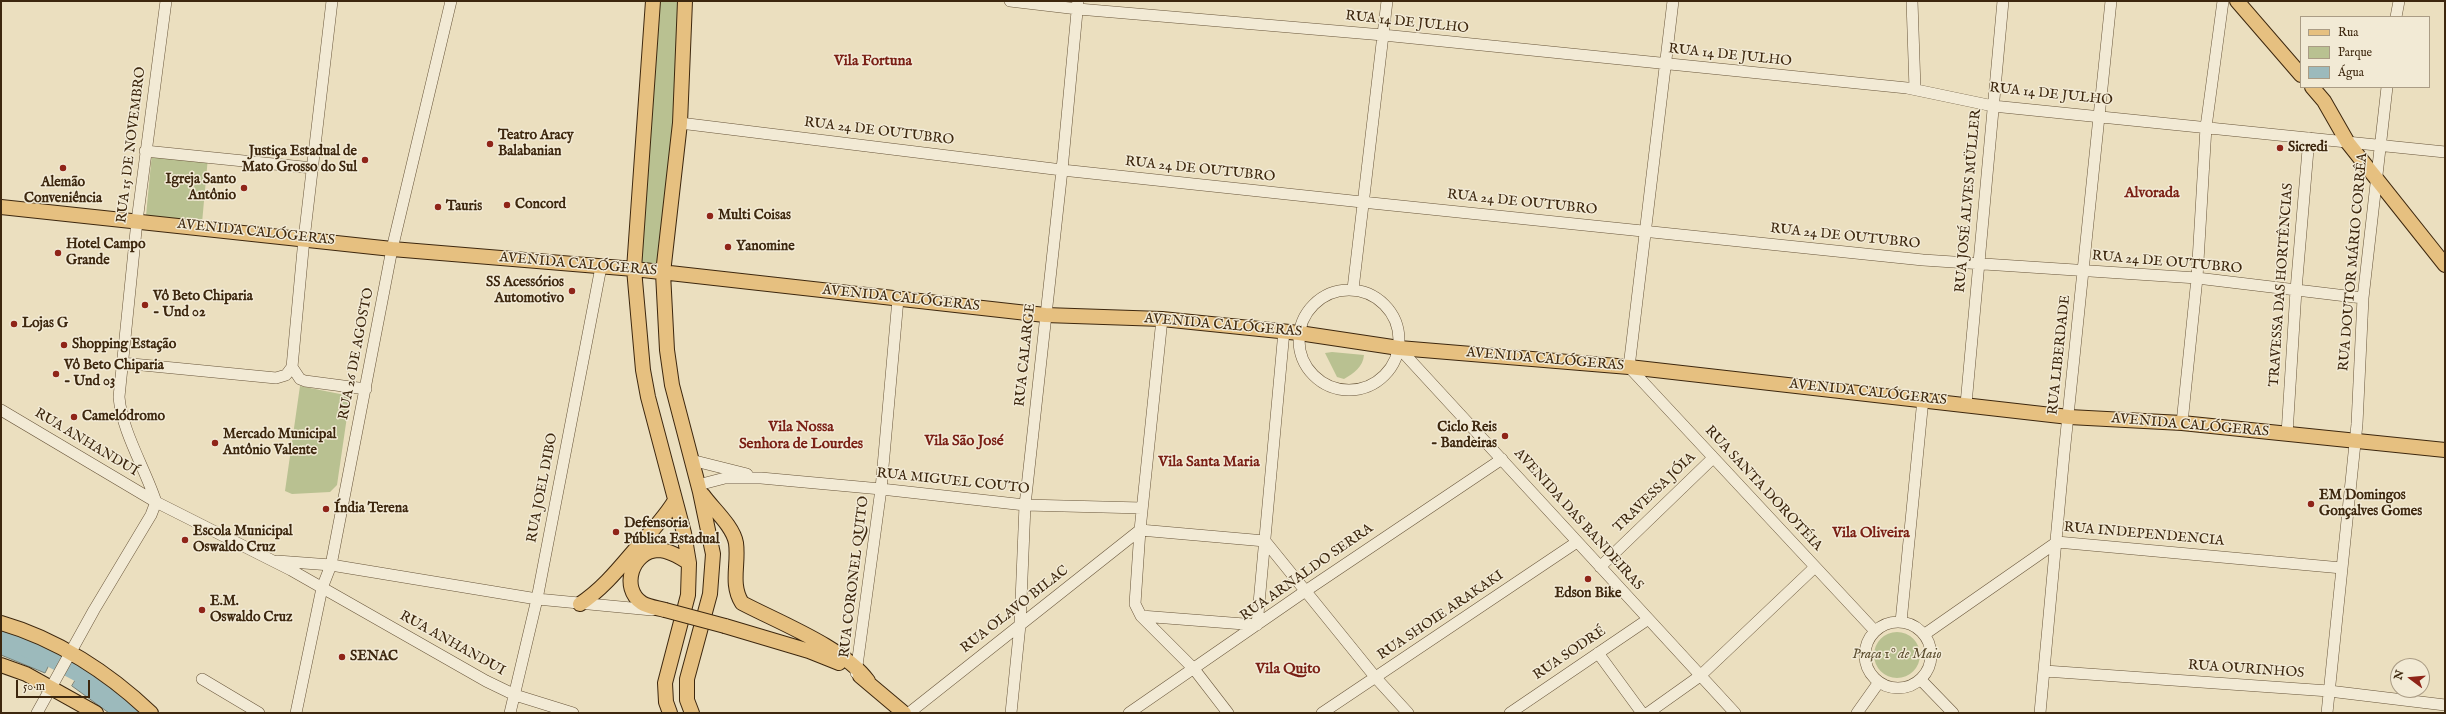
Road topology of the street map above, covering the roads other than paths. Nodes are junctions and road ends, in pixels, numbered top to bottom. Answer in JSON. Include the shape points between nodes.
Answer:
{"nodes":[{"id":1,"x":166,"y":1,"type":"edge"},
{"id":2,"x":332,"y":1,"type":"edge"},
{"id":3,"x":451,"y":1,"type":"edge"},
{"id":4,"x":653,"y":1,"type":"edge"},
{"id":5,"x":685,"y":1,"type":"edge"},
{"id":6,"x":1010,"y":1,"type":"edge"},
{"id":7,"x":1387,"y":1,"type":"edge"},
{"id":8,"x":1672,"y":1,"type":"edge"},
{"id":9,"x":1912,"y":1,"type":"edge"},
{"id":10,"x":2003,"y":1,"type":"edge"},
{"id":11,"x":2111,"y":1,"type":"edge"},
{"id":12,"x":2223,"y":1,"type":"edge"},
{"id":13,"x":2237,"y":1,"type":"edge"},
{"id":14,"x":2399,"y":1,"type":"edge"},
{"id":15,"x":1078,"y":5,"type":"edge"},
{"id":16,"x":2396,"y":16,"type":"edge"},
{"id":17,"x":1383,"y":35,"type":"junction"},
{"id":18,"x":1666,"y":64,"type":"junction"},
{"id":19,"x":2300,"y":73,"type":"edge"},
{"id":20,"x":2313,"y":88,"type":"edge"},
{"id":21,"x":2387,"y":88,"type":"edge"},
{"id":22,"x":1915,"y":89,"type":"junction"},
{"id":23,"x":1993,"y":106,"type":"junction"},
{"id":24,"x":2098,"y":116,"type":"junction"},
{"id":25,"x":680,"y":123,"type":"junction"},
{"id":26,"x":2206,"y":127,"type":"junction"},
{"id":27,"x":2309,"y":138,"type":"junction"},
{"id":28,"x":2348,"y":143,"type":"junction"},
{"id":29,"x":2379,"y":145,"type":"junction"},
{"id":30,"x":145,"y":151,"type":"junction"},
{"id":31,"x":2445,"y":152,"type":"edge"},
{"id":32,"x":313,"y":168,"type":"junction"},
{"id":33,"x":1062,"y":170,"type":"junction"},
{"id":34,"x":2375,"y":179,"type":"junction"},
{"id":35,"x":1362,"y":202,"type":"junction"},
{"id":36,"x":1,"y":206,"type":"edge"},
{"id":37,"x":137,"y":221,"type":"junction"},
{"id":38,"x":1645,"y":231,"type":"junction"},
{"id":39,"x":304,"y":239,"type":"junction"},
{"id":40,"x":392,"y":249,"type":"junction"},
{"id":41,"x":1978,"y":264,"type":"junction"},
{"id":42,"x":2445,"y":265,"type":"edge"},
{"id":43,"x":601,"y":267,"type":"junction"},
{"id":44,"x":634,"y":269,"type":"junction"},
{"id":45,"x":2083,"y":271,"type":"junction"},
{"id":46,"x":663,"y":272,"type":"junction"},
{"id":47,"x":2197,"y":278,"type":"junction"},
{"id":48,"x":1353,"y":289,"type":"junction"},
{"id":49,"x":2296,"y":290,"type":"junction"},
{"id":50,"x":2363,"y":298,"type":"junction"},
{"id":51,"x":898,"y":299,"type":"junction"},
{"id":52,"x":1045,"y":315,"type":"junction"},
{"id":53,"x":1162,"y":318,"type":"junction"},
{"id":54,"x":1284,"y":331,"type":"junction"},
{"id":55,"x":1299,"y":333,"type":"junction"},
{"id":56,"x":1399,"y":348,"type":"junction"},
{"id":57,"x":122,"y":363,"type":"junction"},
{"id":58,"x":292,"y":367,"type":"junction"},
{"id":59,"x":1629,"y":367,"type":"junction"},
{"id":60,"x":366,"y":389,"type":"junction"},
{"id":61,"x":1923,"y":399,"type":"junction"},
{"id":62,"x":1966,"y":404,"type":"junction"},
{"id":63,"x":1,"y":410,"type":"edge"},
{"id":64,"x":2069,"y":417,"type":"junction"},
{"id":65,"x":2182,"y":423,"type":"junction"},
{"id":66,"x":2287,"y":434,"type":"junction"},
{"id":67,"x":2356,"y":441,"type":"junction"},
{"id":68,"x":2445,"y":450,"type":"edge"},
{"id":69,"x":1502,"y":458,"type":"junction"},
{"id":70,"x":1713,"y":458,"type":"junction"},
{"id":71,"x":691,"y":460,"type":"junction"},
{"id":72,"x":761,"y":478,"type":"junction"},
{"id":73,"x":699,"y":488,"type":"junction"},
{"id":74,"x":881,"y":489,"type":"junction"},
{"id":75,"x":156,"y":502,"type":"junction"},
{"id":76,"x":674,"y":502,"type":"junction"},
{"id":77,"x":1025,"y":505,"type":"junction"},
{"id":78,"x":1142,"y":508,"type":"junction"},
{"id":79,"x":1140,"y":530,"type":"junction"},
{"id":80,"x":1265,"y":541,"type":"junction"},
{"id":81,"x":1577,"y":542,"type":"junction"},
{"id":82,"x":2056,"y":542,"type":"junction"},
{"id":83,"x":270,"y":561,"type":"junction"},
{"id":84,"x":689,"y":563,"type":"junction"},
{"id":85,"x":331,"y":565,"type":"junction"},
{"id":86,"x":1600,"y":567,"type":"junction"},
{"id":87,"x":1815,"y":567,"type":"junction"},
{"id":88,"x":2342,"y":568,"type":"junction"},
{"id":89,"x":322,"y":588,"type":"junction"},
{"id":90,"x":1304,"y":592,"type":"junction"},
{"id":91,"x":537,"y":599,"type":"junction"},
{"id":92,"x":580,"y":604,"type":"junction"},
{"id":93,"x":665,"y":610,"type":"junction"},
{"id":94,"x":1141,"y":616,"type":"junction"},
{"id":95,"x":1648,"y":620,"type":"junction"},
{"id":96,"x":1901,"y":622,"type":"junction"},
{"id":97,"x":1,"y":623,"type":"edge"},
{"id":98,"x":1020,"y":624,"type":"junction"},
{"id":99,"x":1258,"y":625,"type":"junction"},
{"id":100,"x":1875,"y":631,"type":"junction"},
{"id":101,"x":1925,"y":634,"type":"junction"},
{"id":102,"x":1598,"y":653,"type":"junction"},
{"id":103,"x":69,"y":656,"type":"junction"},
{"id":104,"x":1,"y":665,"type":"edge"},
{"id":105,"x":1194,"y":669,"type":"junction"},
{"id":106,"x":2044,"y":671,"type":"junction"},
{"id":107,"x":860,"y":674,"type":"junction"},
{"id":108,"x":1700,"y":676,"type":"junction"},
{"id":109,"x":1376,"y":678,"type":"junction"},
{"id":110,"x":202,"y":679,"type":"dead end"},
{"id":111,"x":1921,"y":680,"type":"junction"},
{"id":112,"x":1879,"y":682,"type":"junction"},
{"id":113,"x":54,"y":684,"type":"junction"},
{"id":114,"x":2329,"y":691,"type":"junction"},
{"id":115,"x":515,"y":696,"type":"junction"},
{"id":116,"x":2445,"y":706,"type":"edge"},
{"id":117,"x":37,"y":713,"type":"edge"},
{"id":118,"x":96,"y":713,"type":"edge"},
{"id":119,"x":151,"y":713,"type":"edge"},
{"id":120,"x":259,"y":713,"type":"edge"},
{"id":121,"x":296,"y":713,"type":"edge"},
{"id":122,"x":510,"y":713,"type":"edge"},
{"id":123,"x":572,"y":713,"type":"edge"},
{"id":124,"x":670,"y":713,"type":"edge"},
{"id":125,"x":692,"y":713,"type":"edge"},
{"id":126,"x":904,"y":713,"type":"edge"},
{"id":127,"x":909,"y":713,"type":"edge"},
{"id":128,"x":1011,"y":713,"type":"edge"},
{"id":129,"x":1129,"y":713,"type":"edge"},
{"id":130,"x":1228,"y":713,"type":"edge"},
{"id":131,"x":1322,"y":713,"type":"edge"},
{"id":132,"x":1408,"y":713,"type":"edge"},
{"id":133,"x":1510,"y":713,"type":"edge"},
{"id":134,"x":1642,"y":713,"type":"edge"},
{"id":135,"x":1648,"y":713,"type":"edge"},
{"id":136,"x":1736,"y":713,"type":"edge"},
{"id":137,"x":1857,"y":713,"type":"edge"},
{"id":138,"x":1953,"y":713,"type":"edge"},
{"id":139,"x":2040,"y":713,"type":"edge"},
{"id":140,"x":2327,"y":713,"type":"edge"}],
"edges":[{"from":1,"to":30,"type":"street","name":"RUA 15 DE NOVEMBRO"},
{"from":2,"to":32,"type":"street"},
{"from":3,"to":40,"type":"street","name":"RUA 26 DE AGOSTO"},
{"from":4,"to":44,"type":"main road"},
{"from":5,"to":25,"type":"main road"},
{"from":6,"to":15,"type":"street","name":"RUA 14 DE JULHO"},
{"from":7,"to":17,"type":"street"},
{"from":8,"to":18,"type":"street"},
{"from":9,"to":22,"type":"street"},
{"from":10,"to":23,"type":"street","name":"RUA JOSÉ ALVES MÜLLER"},
{"from":11,"to":24,"type":"street","name":"RUA LIBERDADE"},
{"from":12,"to":26,"type":"street"},
{"from":13,"to":19,"type":"main road"},
{"from":14,"to":16,"type":"street"},
{"from":15,"to":17,"type":"street","name":"RUA 14 DE JULHO"},
{"from":15,"to":33,"type":"street","name":"RUA CALARGE"},
{"from":17,"to":18,"type":"street","name":"RUA 14 DE JULHO"},
{"from":17,"to":35,"type":"street"},
{"from":18,"to":22,"type":"street","name":"RUA 14 DE JULHO"},
{"from":18,"to":38,"type":"street"},
{"from":20,"to":28,"type":"main road","via":[[2324,101]]},
{"from":21,"to":29,"type":"street","name":"RUA DOUTOR MÁRIO CORRÊA"},
{"from":22,"to":23,"type":"street","name":"RUA 14 DE JULHO"},
{"from":23,"to":24,"type":"street","name":"RUA 14 DE JULHO"},
{"from":23,"to":41,"type":"street","name":"RUA JOSÉ ALVES MÜLLER"},
{"from":24,"to":26,"type":"street","name":"RUA 14 DE JULHO"},
{"from":24,"to":45,"type":"street","name":"RUA LIBERDADE"},
{"from":25,"to":33,"type":"street","name":"RUA 24 DE OUTUBRO"},
{"from":25,"to":46,"type":"main road"},
{"from":26,"to":27,"type":"street","name":"RUA 14 DE JULHO"},
{"from":26,"to":47,"type":"street"},
{"from":27,"to":28,"type":"street","name":"RUA 14 DE JULHO"},
{"from":27,"to":49,"type":"street","name":"TRAVESSA DAS HORTÊNCIAS"},
{"from":28,"to":29,"type":"street","name":"RUA 14 DE JULHO"},
{"from":28,"to":34,"type":"main road"},
{"from":29,"to":31,"type":"street","name":"RUA 14 DE JULHO"},
{"from":29,"to":34,"type":"street","name":"RUA DOUTOR MÁRIO CORRÊA"},
{"from":30,"to":32,"type":"street"},
{"from":30,"to":37,"type":"street","name":"RUA 15 DE NOVEMBRO"},
{"from":32,"to":39,"type":"street"},
{"from":33,"to":35,"type":"street","name":"RUA 24 DE OUTUBRO"},
{"from":33,"to":52,"type":"street","name":"RUA CALARGE"},
{"from":34,"to":42,"type":"main road"},
{"from":34,"to":50,"type":"street","name":"RUA DOUTOR MÁRIO CORRÊA"},
{"from":35,"to":38,"type":"street","name":"RUA 24 DE OUTUBRO"},
{"from":35,"to":48,"type":"street"},
{"from":36,"to":37,"type":"main road","name":"AVENIDA CALÓGERAS"},
{"from":37,"to":39,"type":"main road","name":"AVENIDA CALÓGERAS"},
{"from":37,"to":57,"type":"street","name":"RUA 15 DE NOVEMBRO"},
{"from":38,"to":41,"type":"street","name":"RUA 24 DE OUTUBRO"},
{"from":38,"to":59,"type":"street"},
{"from":39,"to":40,"type":"main road","name":"AVENIDA CALÓGERAS"},
{"from":39,"to":58,"type":"street"},
{"from":40,"to":43,"type":"main road","name":"AVENIDA CALÓGERAS"},
{"from":40,"to":60,"type":"street","name":"RUA 26 DE AGOSTO"},
{"from":41,"to":45,"type":"street","name":"RUA 24 DE OUTUBRO"},
{"from":41,"to":62,"type":"street","name":"RUA JOSÉ ALVES MÜLLER"},
{"from":43,"to":44,"type":"main road","name":"AVENIDA CALÓGERAS"},
{"from":43,"to":91,"type":"street","name":"RUA JOEL DIBO"},
{"from":44,"to":46,"type":"main road","name":"AVENIDA CALÓGERAS"},
{"from":44,"to":76,"type":"main road","via":[[643,370]]},
{"from":45,"to":47,"type":"street","name":"RUA 24 DE OUTUBRO"},
{"from":45,"to":64,"type":"street","name":"RUA LIBERDADE"},
{"from":46,"to":51,"type":"main road","name":"AVENIDA CALÓGERAS"},
{"from":46,"to":71,"type":"main road","via":[[667,350],[672,385]]},
{"from":47,"to":49,"type":"street","name":"RUA 24 DE OUTUBRO"},
{"from":47,"to":65,"type":"street"},
{"from":48,"to":55,"type":"street","via":[[1338,290],[1318,301],[1304,318]]},
{"from":48,"to":56,"type":"street","via":[[1369,293],[1383,302],[1399,331]]},
{"from":49,"to":50,"type":"street","name":"RUA 24 DE OUTUBRO"},
{"from":49,"to":66,"type":"street","name":"TRAVESSA DAS HORTÊNCIAS"},
{"from":50,"to":67,"type":"street","name":"RUA DOUTOR MÁRIO CORRÊA"},
{"from":51,"to":52,"type":"main road","name":"AVENIDA CALÓGERAS"},
{"from":51,"to":74,"type":"street","name":"RUA CORONEL QUITO"},
{"from":52,"to":53,"type":"main road","name":"AVENIDA CALÓGERAS"},
{"from":52,"to":77,"type":"street","name":"RUA CALARGE"},
{"from":53,"to":54,"type":"main road","name":"AVENIDA CALÓGERAS"},
{"from":53,"to":78,"type":"street"},
{"from":54,"to":55,"type":"main road","name":"AVENIDA CALÓGERAS"},
{"from":54,"to":80,"type":"street"},
{"from":55,"to":56,"type":"main road","name":"AVENIDA CALÓGERAS"},
{"from":55,"to":56,"type":"street","via":[[1299,348],[1304,363],[1314,376],[1326,385],[1341,390],[1357,390],[1372,385],[1385,376],[1394,363]]},
{"from":56,"to":59,"type":"main road","name":"AVENIDA CALÓGERAS"},
{"from":56,"to":69,"type":"street","name":"AVENIDA DAS BANDEIRAS"},
{"from":57,"to":58,"type":"street","via":[[276,378],[286,375]]},
{"from":57,"to":75,"type":"street","name":"RUA 15 DE NOVEMBRO","via":[[120,415],[145,470]]},
{"from":58,"to":60,"type":"street","via":[[300,379]]},
{"from":59,"to":61,"type":"main road","name":"AVENIDA CALÓGERAS"},
{"from":59,"to":70,"type":"street","name":"RUA SANTA DOROTÉIA"},
{"from":60,"to":85,"type":"street","name":"RUA 26 DE AGOSTO"},
{"from":61,"to":62,"type":"main road","name":"AVENIDA CALÓGERAS"},
{"from":61,"to":96,"type":"street"},
{"from":62,"to":64,"type":"main road","name":"AVENIDA CALÓGERAS"},
{"from":63,"to":75,"type":"street","name":"RUA ANHANDUÍ"},
{"from":64,"to":65,"type":"main road","name":"AVENIDA CALÓGERAS"},
{"from":64,"to":82,"type":"street","name":"RUA LIBERDADE"},
{"from":65,"to":66,"type":"main road","name":"AVENIDA CALÓGERAS"},
{"from":66,"to":67,"type":"main road","name":"AVENIDA CALÓGERAS"},
{"from":67,"to":68,"type":"main road","name":"AVENIDA CALÓGERAS"},
{"from":67,"to":88,"type":"street","name":"RUA DOUTOR MÁRIO CORRÊA"},
{"from":69,"to":81,"type":"street","name":"AVENIDA DAS BANDEIRAS"},
{"from":69,"to":90,"type":"street","name":"RUA ARNALDO SERRA"},
{"from":70,"to":86,"type":"street","name":"TRAVESSA JÓIA"},
{"from":70,"to":87,"type":"street","name":"RUA SANTA DOROTÉIA"},
{"from":71,"to":72,"type":"street","name":"RUA MIGUEL COUTO"},
{"from":71,"to":73,"type":"main road"},
{"from":72,"to":73,"type":"street","name":"RUA MIGUEL COUTO","via":[[725,478]]},
{"from":72,"to":74,"type":"street","name":"RUA MIGUEL COUTO"},
{"from":73,"to":107,"type":"main road","via":[[731,530],[736,543],[736,594],[742,603],[836,652]]},
{"from":73,"to":125,"type":"main road","via":[[713,554],[710,594],[687,679],[687,700]]},
{"from":74,"to":77,"type":"street","name":"RUA MIGUEL COUTO"},
{"from":74,"to":107,"type":"street","name":"RUA CORONEL QUITO"},
{"from":75,"to":83,"type":"street","name":"RUA ANHANDUÍ"},
{"from":75,"to":103,"type":"street","via":[[151,515]]},
{"from":76,"to":84,"type":"main road","via":[[684,533]]},
{"from":76,"to":92,"type":"main road","via":[[664,518],[615,575],[598,592]]},
{"from":77,"to":78,"type":"street","name":"RUA MIGUEL COUTO"},
{"from":77,"to":98,"type":"street","name":"RUA CALARGE"},
{"from":78,"to":79,"type":"street"},
{"from":79,"to":80,"type":"street"},
{"from":79,"to":94,"type":"street","via":[[1134,596]]},
{"from":79,"to":98,"type":"street","name":"RUA OLAVO BILAC"},
{"from":80,"to":90,"type":"street"},
{"from":80,"to":99,"type":"street"},
{"from":81,"to":86,"type":"street","name":"AVENIDA DAS BANDEIRAS"},
{"from":81,"to":109,"type":"street","name":"RUA SHOIE ARAKAKI"},
{"from":82,"to":88,"type":"street","name":"RUA INDEPENDENCIA"},
{"from":82,"to":101,"type":"street","name":"RUA INDEPENDENCIA"},
{"from":82,"to":106,"type":"street","name":"RUA LIBERDADE"},
{"from":83,"to":85,"type":"street"},
{"from":83,"to":89,"type":"street","name":"RUA ANHANDUI"},
{"from":84,"to":93,"type":"main road","via":[[673,554],[658,550],[638,558],[633,566],[631,586],[635,595],[642,604]]},
{"from":84,"to":124,"type":"main road","via":[[688,595],[665,684],[666,702]]},
{"from":85,"to":89,"type":"street","name":"RUA 26 DE AGOSTO"},
{"from":85,"to":91,"type":"street"},
{"from":86,"to":95,"type":"street","name":"AVENIDA DAS BANDEIRAS"},
{"from":87,"to":100,"type":"street","name":"RUA SANTA DOROTÉIA"},
{"from":87,"to":108,"type":"street"},
{"from":88,"to":114,"type":"street","name":"RUA DOUTOR MÁRIO CORRÊA"},
{"from":89,"to":115,"type":"street","name":"RUA ANHANDUI"},
{"from":89,"to":121,"type":"street","name":"RUA 26 DE AGOSTO"},
{"from":90,"to":99,"type":"street","name":"RUA ARNALDO SERRA"},
{"from":90,"to":109,"type":"street"},
{"from":91,"to":92,"type":"street"},
{"from":91,"to":115,"type":"street","name":"RUA JOEL DIBO"},
{"from":92,"to":93,"type":"street"},
{"from":93,"to":107,"type":"main road","bridge":true,"via":[[809,651]]},
{"from":94,"to":99,"type":"street"},
{"from":94,"to":105,"type":"street"},
{"from":95,"to":102,"type":"street","name":"RUA SODRÉ"},
{"from":95,"to":108,"type":"street","name":"AVENIDA DAS BANDEIRAS"},
{"from":96,"to":100,"type":"street","via":[[1890,622]]},
{"from":96,"to":101,"type":"street","via":[[1913,625]]},
{"from":97,"to":103,"type":"main road"},
{"from":98,"to":127,"type":"street","name":"RUA OLAVO BILAC"},
{"from":98,"to":128,"type":"street","name":"RUA CALARGE"},
{"from":99,"to":105,"type":"street","name":"RUA ARNALDO SERRA"},
{"from":100,"to":112,"type":"street","via":[[1868,641],[1865,652],[1866,664]]},
{"from":101,"to":111,"type":"street","via":[[1932,653],[1927,672]]},
{"from":102,"to":133,"type":"street","name":"RUA SODRÉ"},
{"from":102,"to":134,"type":"street"},
{"from":103,"to":113,"type":"street"},
{"from":103,"to":119,"type":"main road","via":[[107,676]]},
{"from":104,"to":113,"type":"main road"},
{"from":105,"to":129,"type":"street","name":"RUA ARNALDO SERRA"},
{"from":105,"to":130,"type":"street"},
{"from":106,"to":114,"type":"street","name":"RUA OURINHOS"},
{"from":106,"to":139,"type":"street","name":"RUA LIBERDADE"},
{"from":107,"to":126,"type":"main road"},
{"from":108,"to":135,"type":"street"},
{"from":108,"to":136,"type":"street","name":"AVENIDA DAS BANDEIRAS"},
{"from":109,"to":131,"type":"street","name":"RUA SHOIE ARAKAKI"},
{"from":109,"to":132,"type":"street"},
{"from":110,"to":120,"type":"street"},
{"from":111,"to":112,"type":"street","via":[[1913,685],[1896,688]]},
{"from":111,"to":138,"type":"street"},
{"from":112,"to":137,"type":"street"},
{"from":113,"to":117,"type":"street"},
{"from":113,"to":118,"type":"main road"},
{"from":114,"to":116,"type":"street","name":"RUA OURINHOS"},
{"from":114,"to":140,"type":"street","name":"RUA DOUTOR MÁRIO CORRÊA"},
{"from":115,"to":122,"type":"street","name":"RUA JOEL DIBO"},
{"from":115,"to":123,"type":"street","name":"RUA ANHANDUI"}]}
